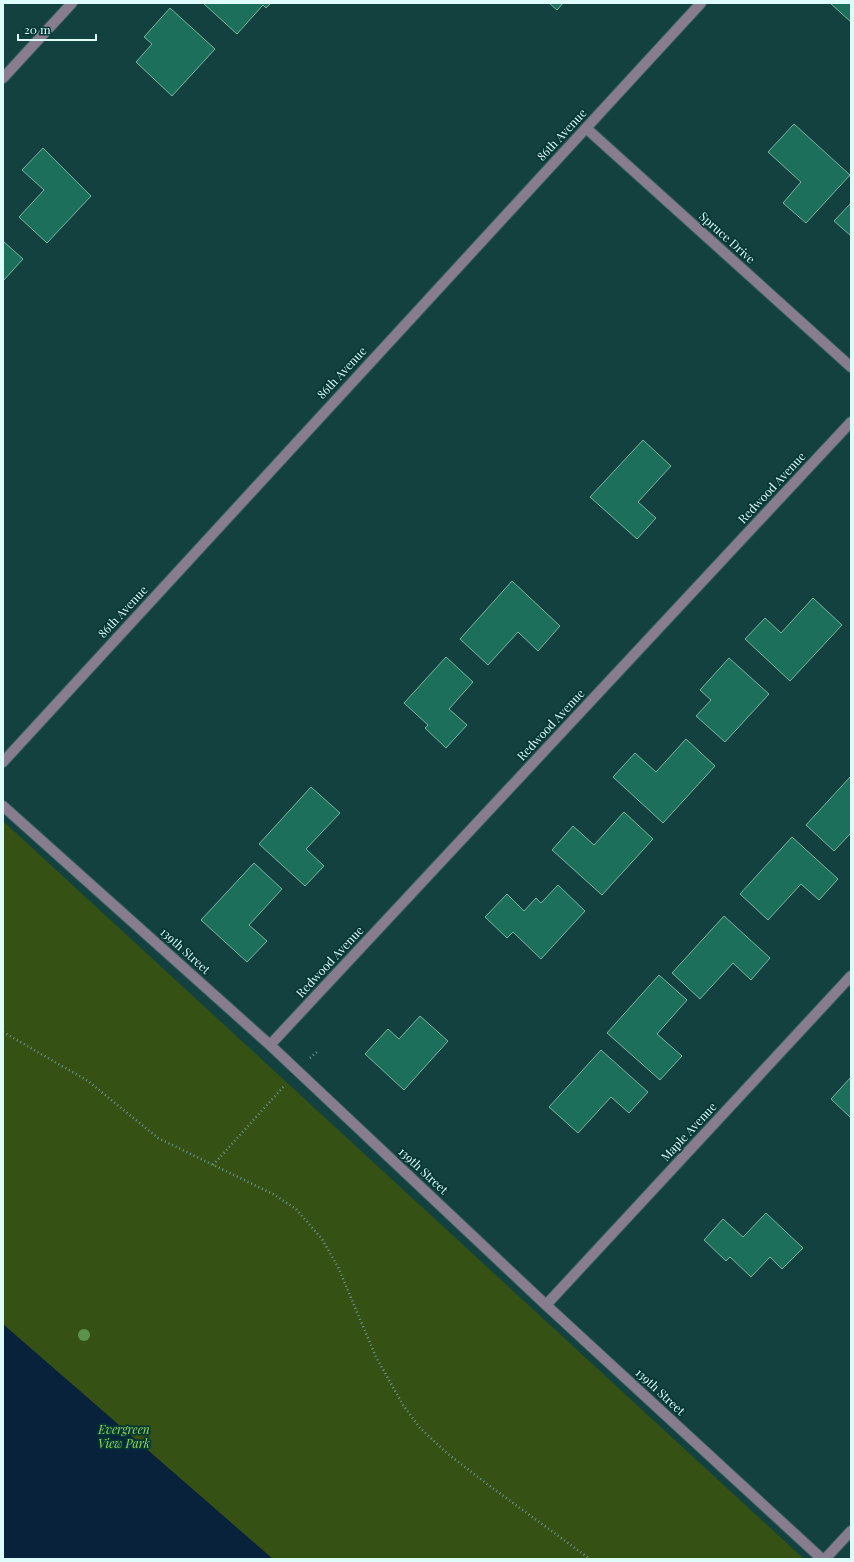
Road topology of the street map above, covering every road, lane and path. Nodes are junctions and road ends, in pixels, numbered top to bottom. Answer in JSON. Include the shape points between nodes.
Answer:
{"nodes":[{"id":1,"x":72,"y":3,"type":"edge"},
{"id":2,"x":701,"y":3,"type":"edge"},
{"id":3,"x":3,"y":78,"type":"edge"},
{"id":4,"x":586,"y":128,"type":"junction"},
{"id":5,"x":851,"y":367,"type":"edge"},
{"id":6,"x":851,"y":422,"type":"edge"},
{"id":7,"x":3,"y":762,"type":"edge"},
{"id":8,"x":3,"y":806,"type":"edge"},
{"id":9,"x":851,"y":976,"type":"edge"},
{"id":10,"x":3,"y":1032,"type":"edge"},
{"id":11,"x":270,"y":1045,"type":"junction"},
{"id":12,"x":317,"y":1052,"type":"dead end"},
{"id":13,"x":298,"y":1071,"type":"junction"},
{"id":14,"x":213,"y":1165,"type":"junction"},
{"id":15,"x":546,"y":1305,"type":"junction"},
{"id":16,"x":851,"y":1531,"type":"edge"},
{"id":17,"x":590,"y":1559,"type":"edge"},
{"id":18,"x":822,"y":1559,"type":"edge"},
{"id":19,"x":825,"y":1559,"type":"edge"}],
"edges":[{"from":1,"to":3,"type":"street"},
{"from":2,"to":4,"type":"street","name":"86th Avenue"},
{"from":4,"to":5,"type":"street","name":"Spruce Drive"},
{"from":4,"to":7,"type":"street","name":"86th Avenue"},
{"from":6,"to":11,"type":"street","name":"Redwood Avenue"},
{"from":8,"to":11,"type":"street","name":"139th Street"},
{"from":9,"to":15,"type":"street","name":"Maple Avenue"},
{"from":10,"to":14,"type":"path","via":[[88,1081],[158,1138]]},
{"from":11,"to":13,"type":"street","name":"139th Street"},
{"from":12,"to":13,"type":"path"},
{"from":13,"to":14,"type":"path"},
{"from":13,"to":15,"type":"street","name":"139th Street"},
{"from":14,"to":17,"type":"path","via":[[296,1208],[322,1240],[338,1267],[376,1357],[403,1405],[420,1428],[448,1454]]},
{"from":15,"to":18,"type":"street","name":"139th Street"},
{"from":16,"to":19,"type":"street"}]}
